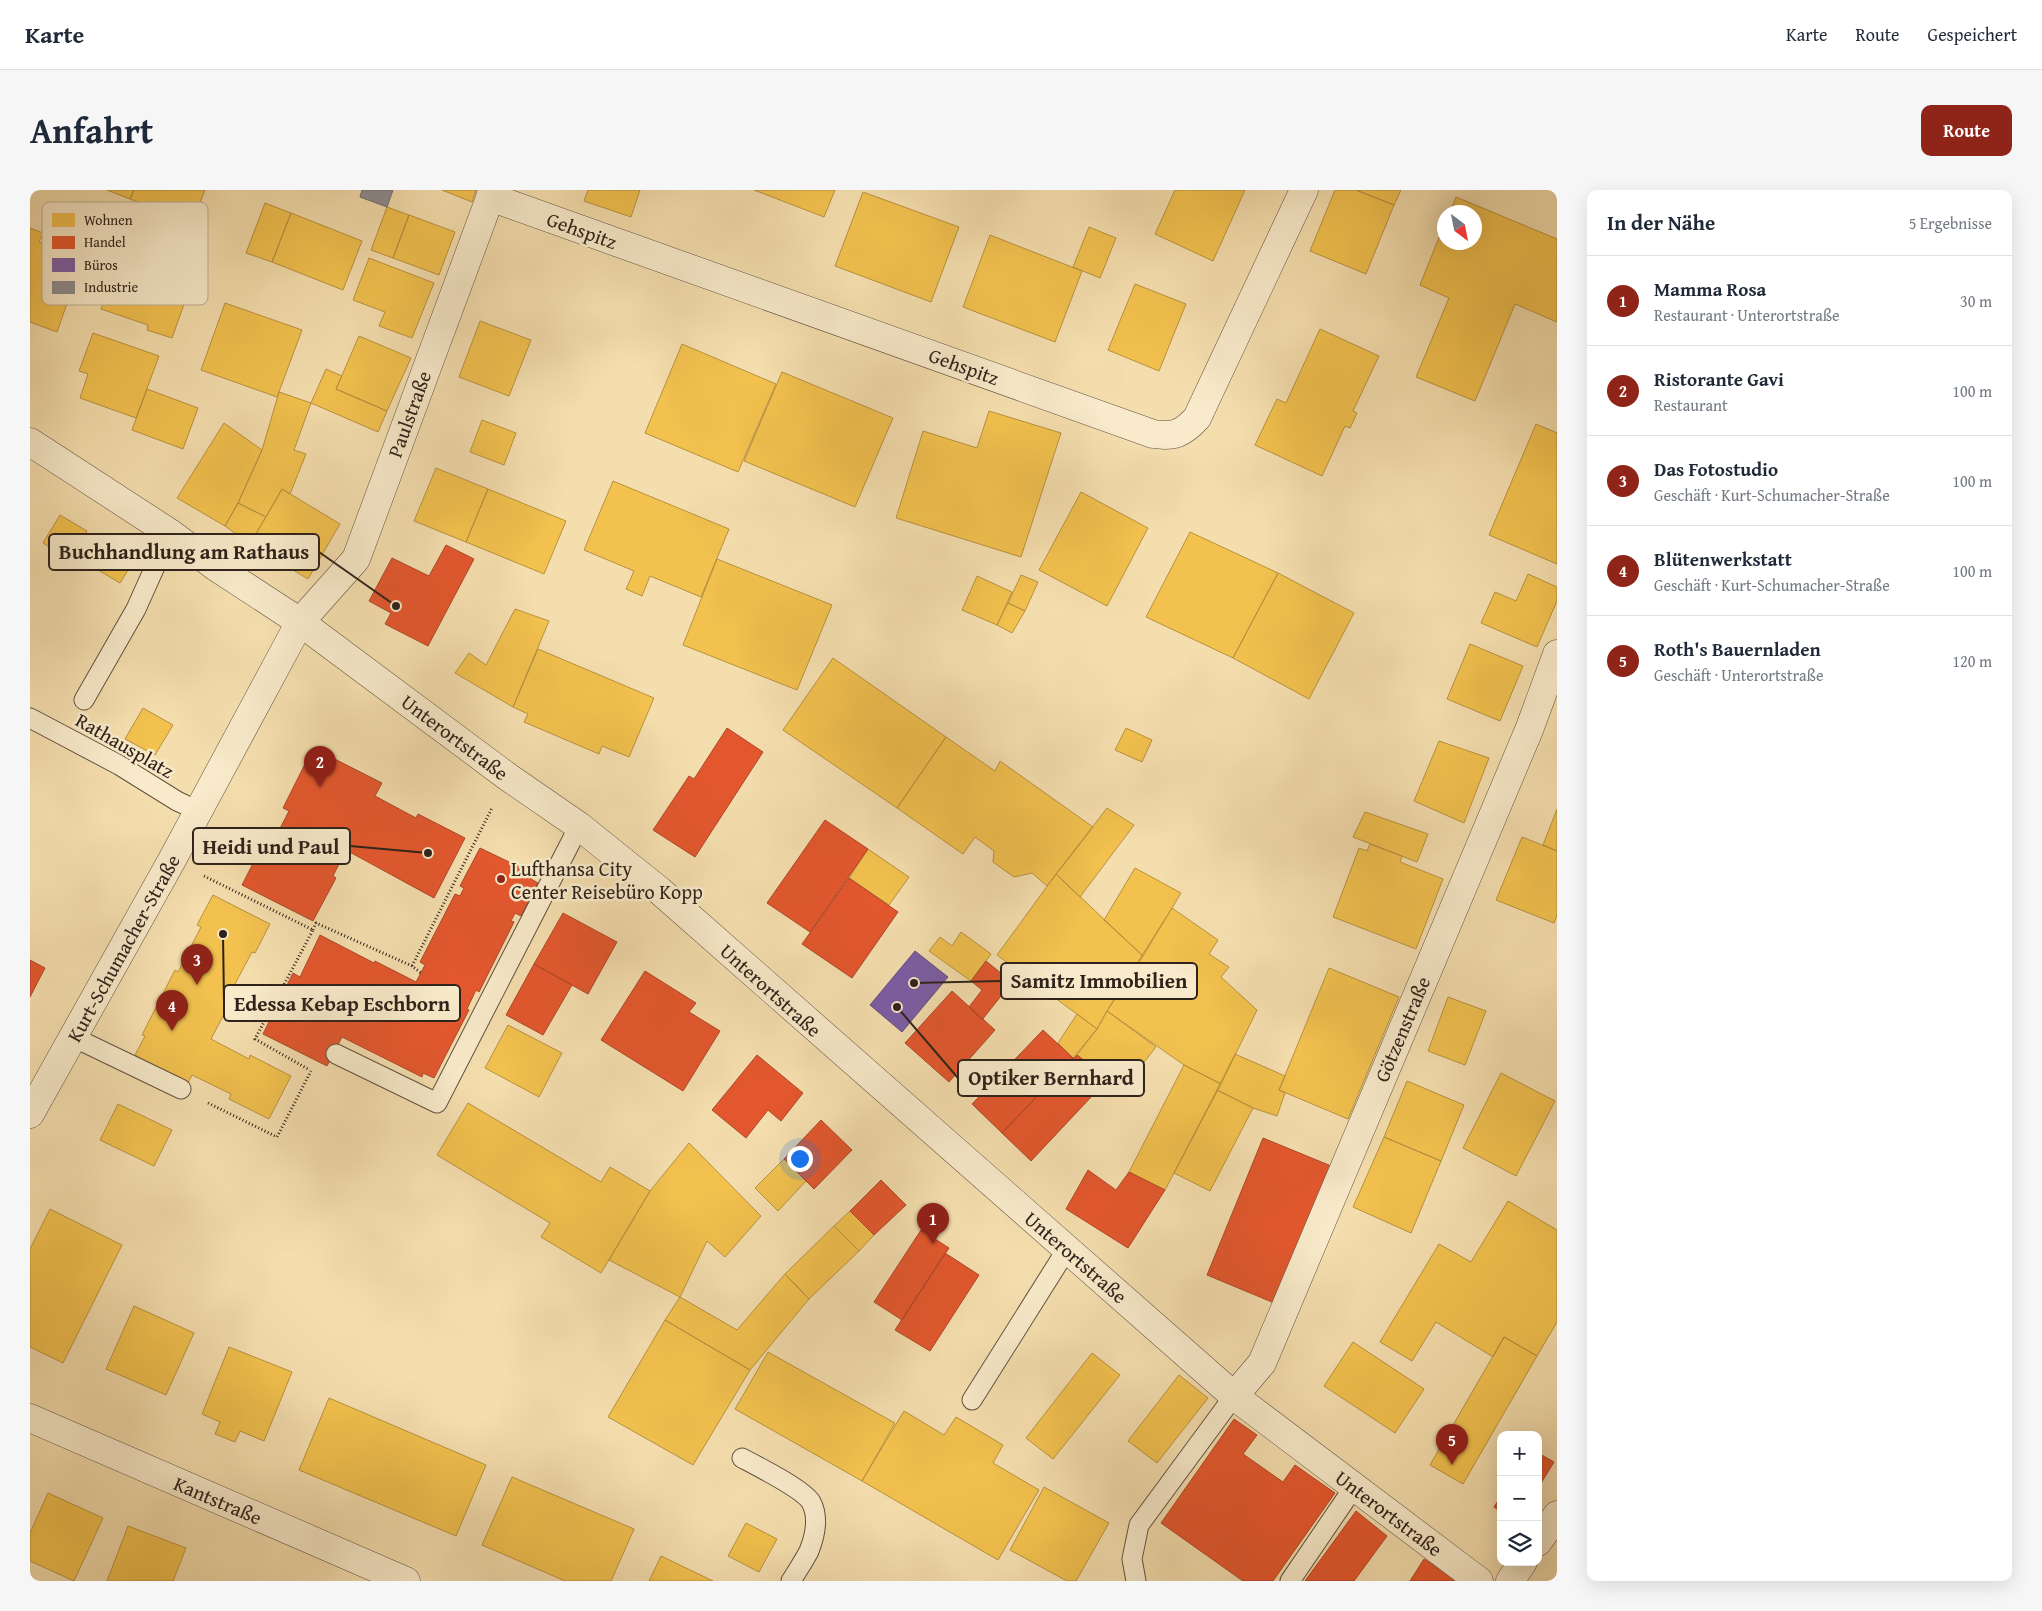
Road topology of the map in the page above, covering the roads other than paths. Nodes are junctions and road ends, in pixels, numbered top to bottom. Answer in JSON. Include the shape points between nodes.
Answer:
{"nodes":[{"id":1,"x":1304,"y":190,"type":"edge"},
{"id":2,"x":491,"y":193,"type":"edge"},
{"id":3,"x":30,"y":442,"type":"edge"},
{"id":4,"x":170,"y":533,"type":"junction"},
{"id":5,"x":300,"y":622,"type":"junction"},
{"id":6,"x":1557,"y":654,"type":"edge"},
{"id":7,"x":84,"y":700,"type":"dead end"},
{"id":8,"x":30,"y":718,"type":"edge"},
{"id":9,"x":198,"y":811,"type":"junction"},
{"id":10,"x":579,"y":826,"type":"junction"},
{"id":11,"x":73,"y":1037,"type":"junction"},
{"id":12,"x":336,"y":1054,"type":"dead end"},
{"id":13,"x":182,"y":1090,"type":"road end"},
{"id":14,"x":30,"y":1114,"type":"edge"},
{"id":15,"x":1067,"y":1249,"type":"junction"},
{"id":16,"x":1234,"y":1396,"type":"junction"},
{"id":17,"x":972,"y":1400,"type":"dead end"},
{"id":18,"x":30,"y":1418,"type":"edge"},
{"id":19,"x":742,"y":1458,"type":"dead end"},
{"id":20,"x":1354,"y":1487,"type":"junction"},
{"id":21,"x":1557,"y":1515,"type":"edge"},
{"id":22,"x":1542,"y":1536,"type":"edge"},
{"id":23,"x":1521,"y":1566,"type":"edge"},
{"id":24,"x":406,"y":1581,"type":"edge"},
{"id":25,"x":791,"y":1581,"type":"edge"},
{"id":26,"x":1136,"y":1581,"type":"edge"},
{"id":27,"x":1290,"y":1581,"type":"edge"},
{"id":28,"x":1479,"y":1581,"type":"edge"},
{"id":29,"x":1510,"y":1581,"type":"edge"}],
"edges":[{"from":1,"to":2,"type":"street","name":"Gehspitz","via":[[1197,418],[1185,431],[1168,436],[1143,431]]},
{"from":2,"to":5,"type":"street","name":"Paulstraße","via":[[356,559]]},
{"from":3,"to":4,"type":"street","name":"Unterortstraße"},
{"from":4,"to":5,"type":"street","name":"Unterortstraße"},
{"from":4,"to":7,"type":"lane","via":[[136,609]]},
{"from":5,"to":9,"type":"street","name":"Kurt-Schumacher-Straße"},
{"from":5,"to":10,"type":"street","name":"Unterortstraße"},
{"from":6,"to":16,"type":"street","name":"Götzenstraße","via":[[1525,739],[1262,1363]]},
{"from":8,"to":9,"type":"lane","name":"Rathausplatz"},
{"from":9,"to":11,"type":"street","name":"Kurt-Schumacher-Straße"},
{"from":10,"to":12,"type":"lane","via":[[437,1103]]},
{"from":10,"to":15,"type":"street","name":"Unterortstraße","via":[[660,891]]},
{"from":11,"to":13,"type":"lane"},
{"from":11,"to":14,"type":"street","name":"Kurt-Schumacher-Straße"},
{"from":15,"to":16,"type":"street","name":"Unterortstraße"},
{"from":15,"to":17,"type":"lane"},
{"from":16,"to":20,"type":"street","name":"Unterortstraße"},
{"from":16,"to":26,"type":"lane","via":[[1139,1525],[1132,1559]]},
{"from":18,"to":24,"type":"street","name":"Kantstraße"},
{"from":19,"to":25,"type":"lane","via":[[810,1500],[815,1514],[815,1532],[809,1550]]},
{"from":20,"to":27,"type":"lane"},
{"from":20,"to":28,"type":"street","name":"Unterortstraße"},
{"from":21,"to":22,"type":"street"},
{"from":23,"to":29,"type":"street"}]}
